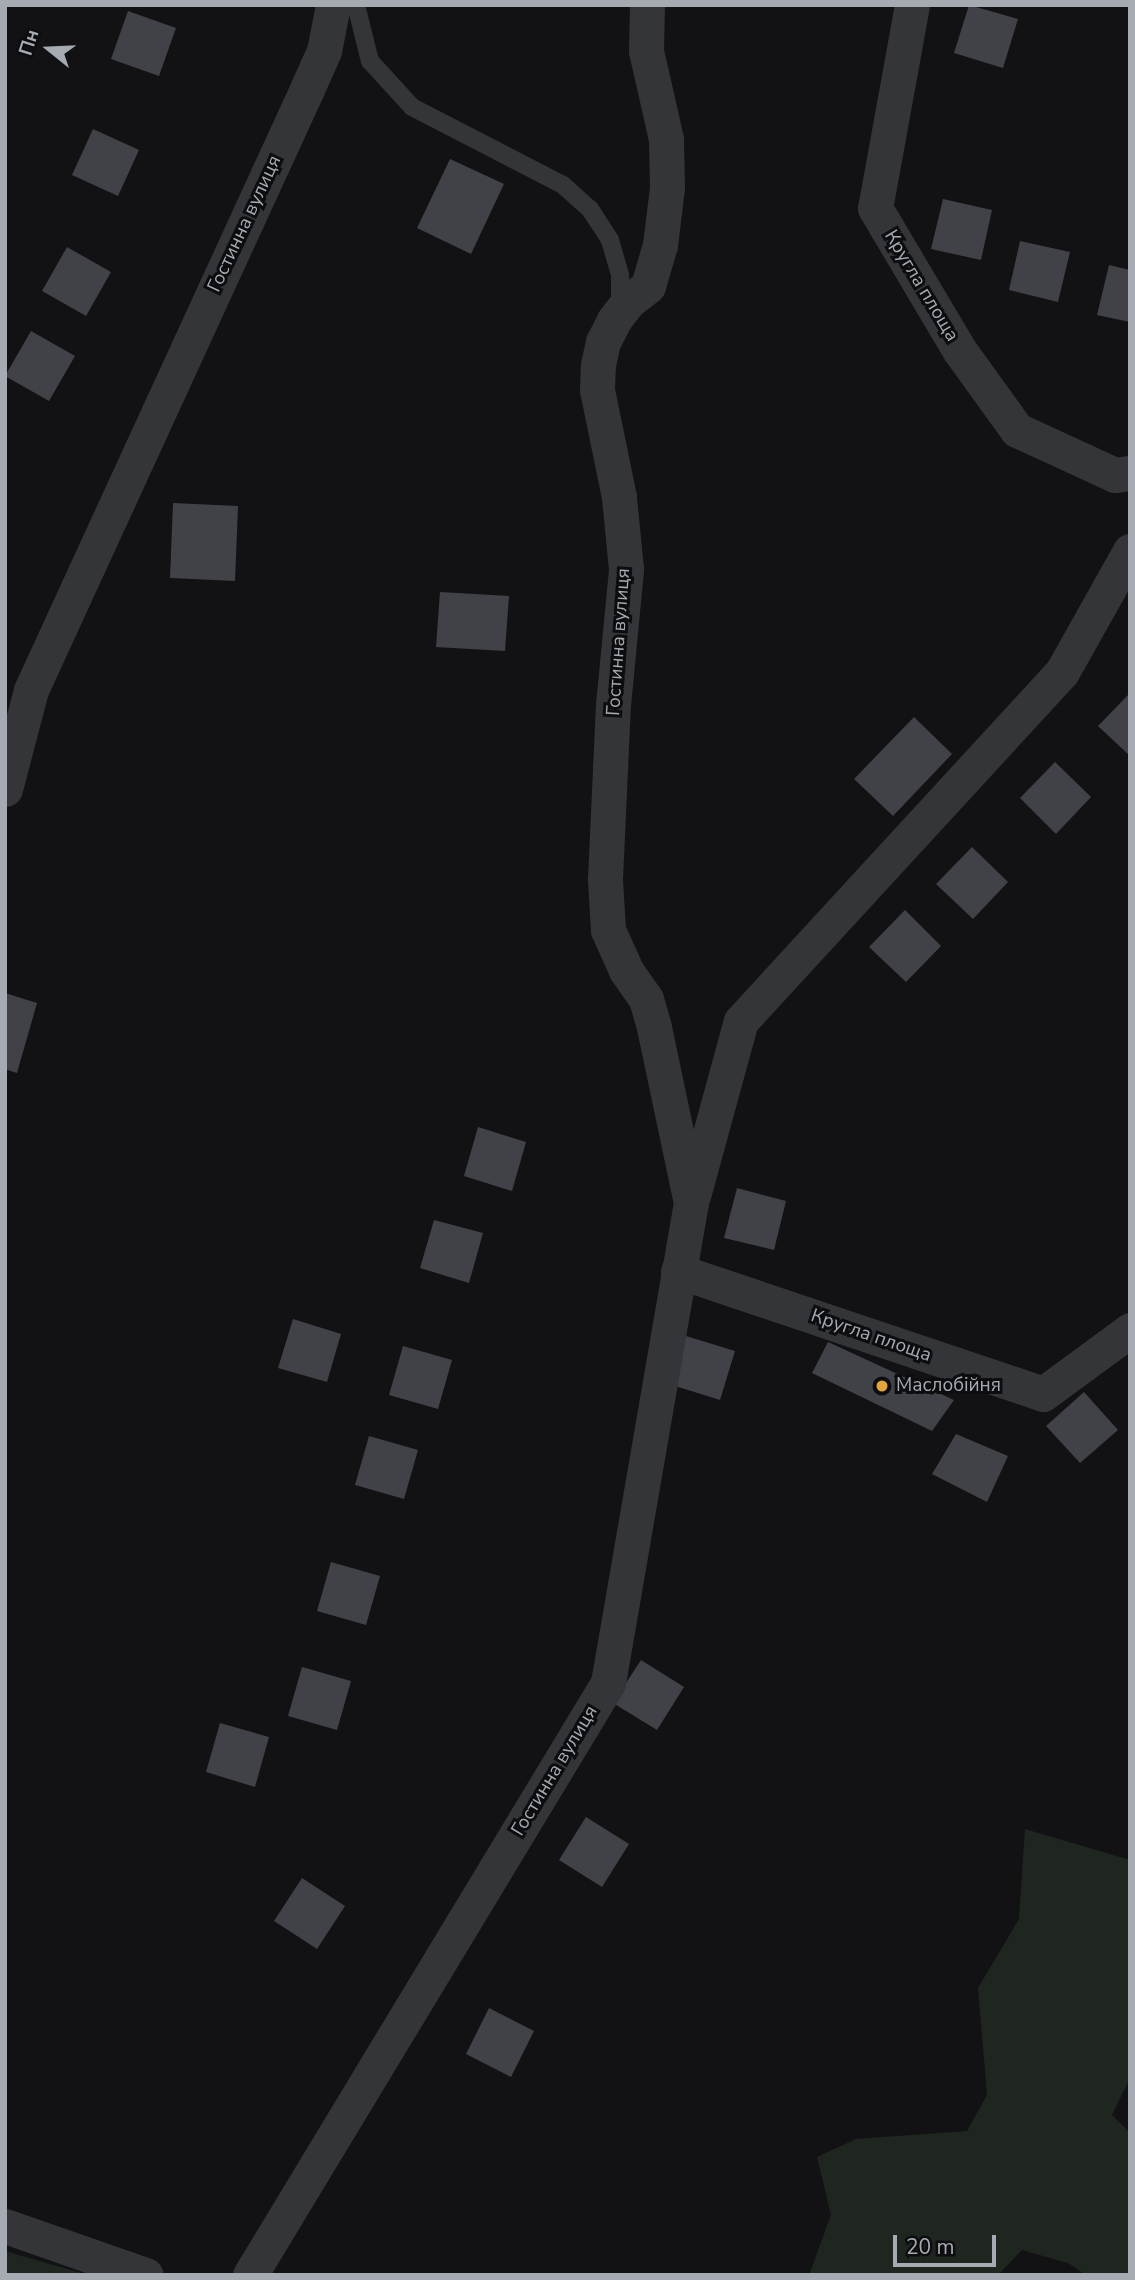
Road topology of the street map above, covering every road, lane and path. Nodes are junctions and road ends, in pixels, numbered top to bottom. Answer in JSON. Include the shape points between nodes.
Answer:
{"nodes":[{"id":1,"x":333,"y":5,"type":"edge"},
{"id":2,"x":356,"y":5,"type":"edge"},
{"id":3,"x":647,"y":5,"type":"edge"},
{"id":4,"x":912,"y":5,"type":"edge"},
{"id":5,"x":620,"y":312,"type":"junction"},
{"id":6,"x":1130,"y":473,"type":"edge"},
{"id":7,"x":1130,"y":551,"type":"edge"},
{"id":8,"x":18,"y":687,"type":"edge"},
{"id":9,"x":5,"y":789,"type":"edge"},
{"id":10,"x":691,"y":1203,"type":"junction"},
{"id":11,"x":678,"y":1271,"type":"junction"},
{"id":12,"x":1130,"y":1330,"type":"edge"},
{"id":13,"x":5,"y":2226,"type":"edge"},
{"id":14,"x":146,"y":2275,"type":"edge"},
{"id":15,"x":250,"y":2275,"type":"edge"}],
"edges":[{"from":1,"to":8,"type":"street","name":"Гостинна вулиця","via":[[324,51],[307,89]]},
{"from":2,"to":5,"type":"lane","via":[[370,61],[412,107],[563,185],[590,209],[610,240],[620,276]]},
{"from":3,"to":5,"type":"street","name":"Гостинна вулиця","via":[[646,51],[666,139],[667,188],[660,245],[648,286]]},
{"from":4,"to":6,"type":"street","name":"Кругла площа","via":[[875,208],[960,351],[1017,430],[1115,475]]},
{"from":5,"to":10,"type":"street","name":"Гостинна вулиця","via":[[603,342],[597,390],[619,496],[626,569],[613,705],[605,879],[608,930],[649,1009]]},
{"from":7,"to":10,"type":"street","name":"Гостинна вулиця","via":[[1062,672],[741,1021]]},
{"from":8,"to":9,"type":"street","name":"Гостинна вулиця"},
{"from":10,"to":11,"type":"street","name":"Гостинна вулиця"},
{"from":11,"to":12,"type":"street","name":"Кругла площа","via":[[1043,1394]]},
{"from":11,"to":15,"type":"street","name":"Гостинна вулиця","via":[[608,1683]]},
{"from":13,"to":14,"type":"street"}]}
